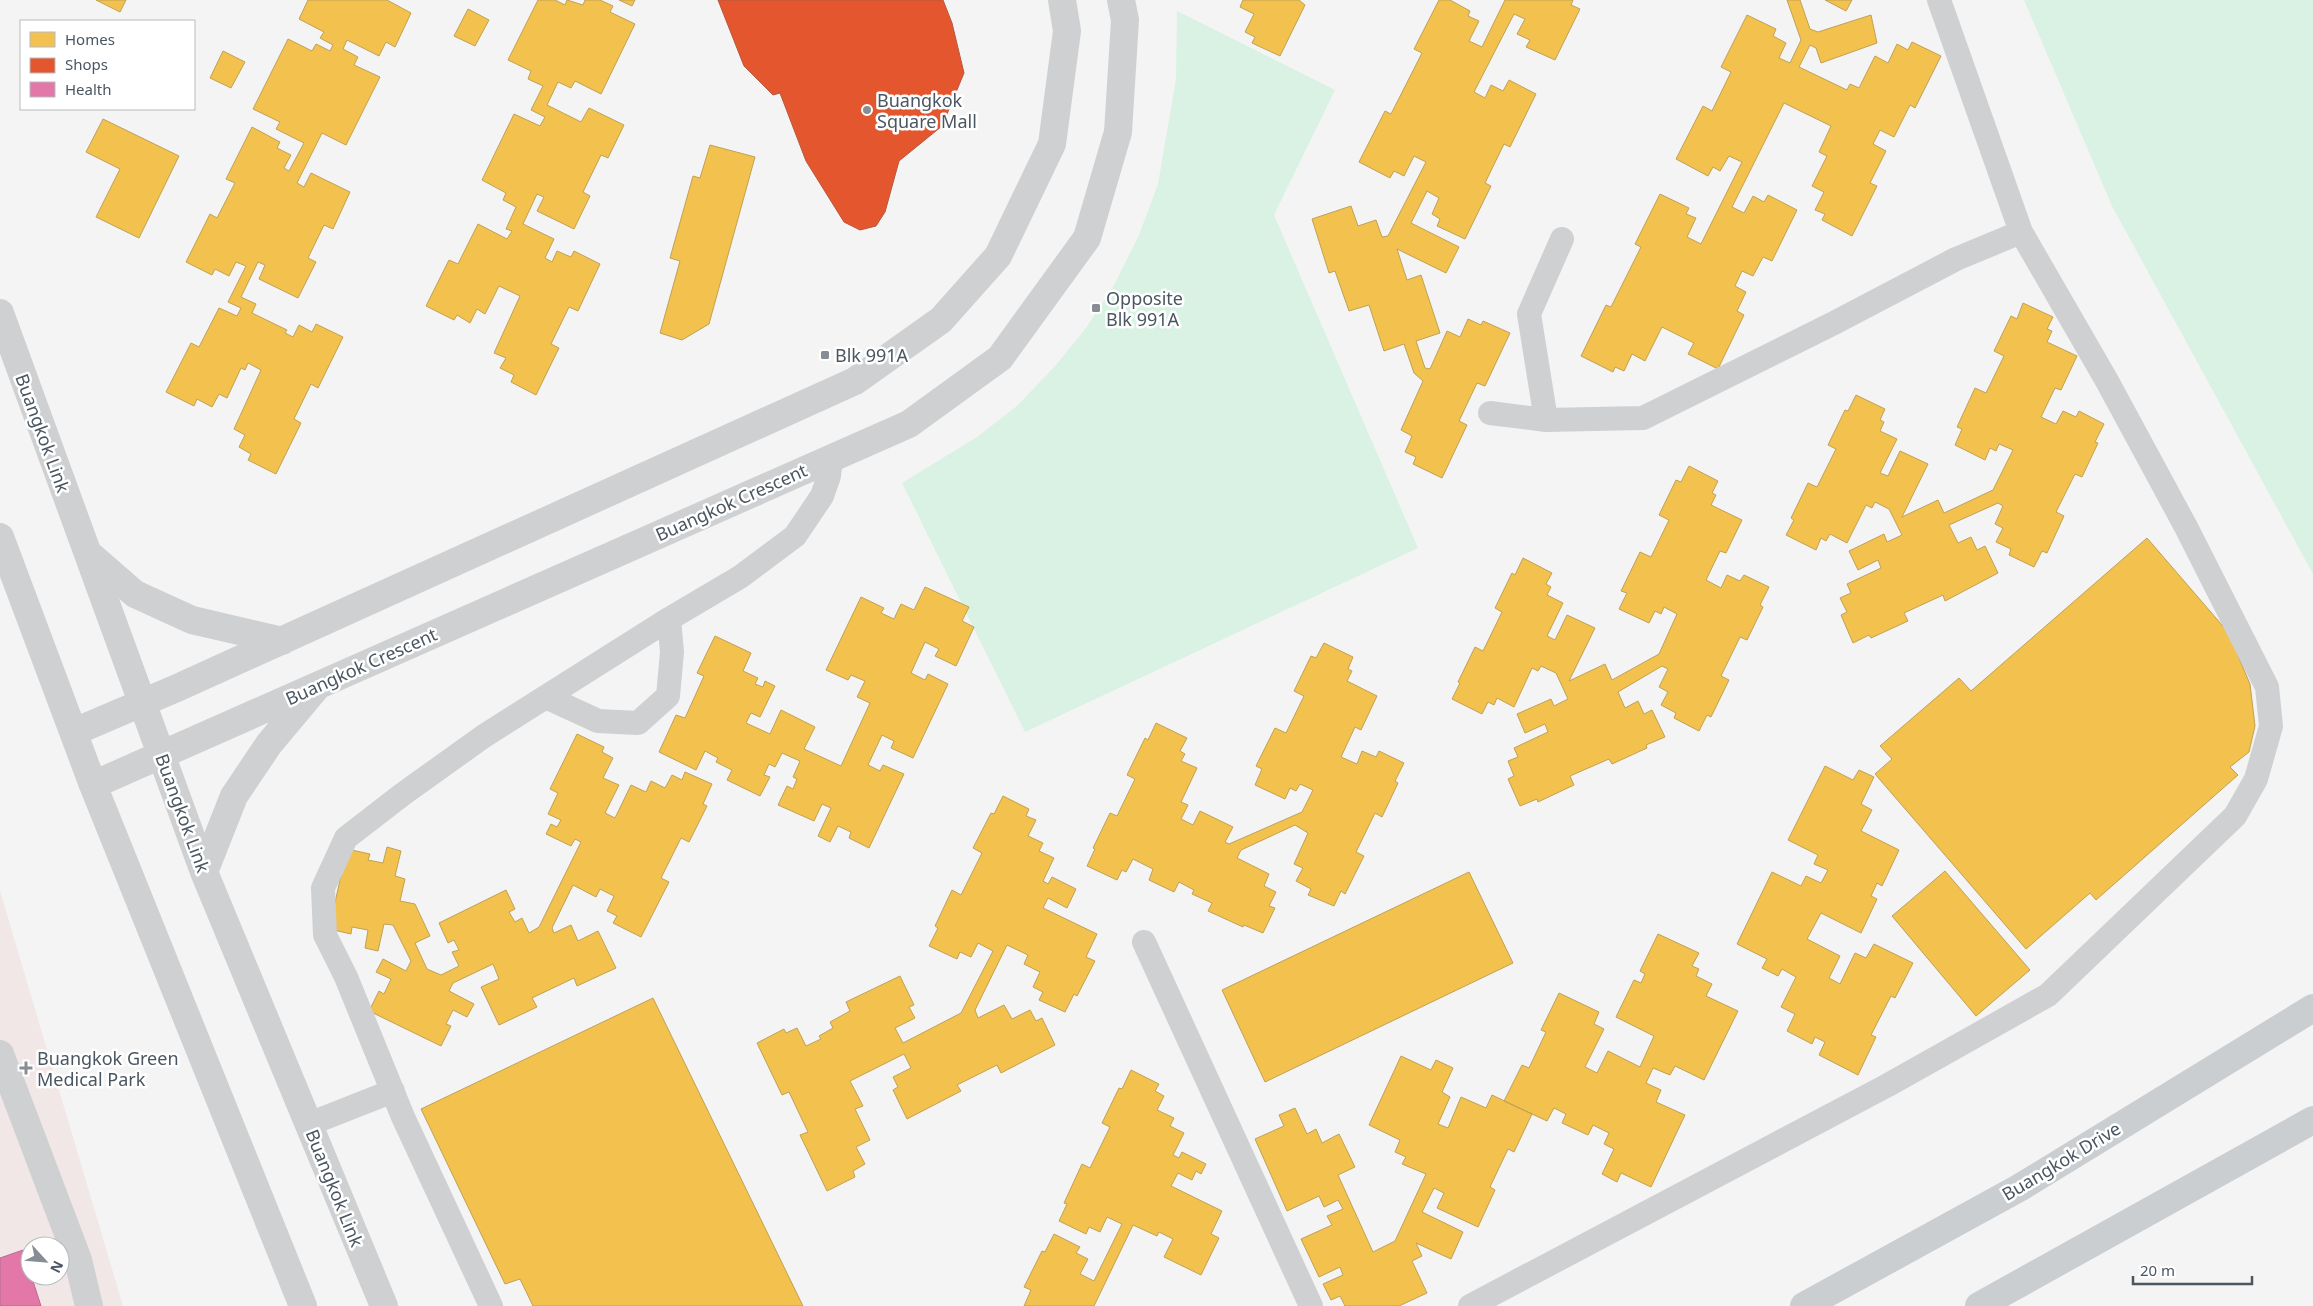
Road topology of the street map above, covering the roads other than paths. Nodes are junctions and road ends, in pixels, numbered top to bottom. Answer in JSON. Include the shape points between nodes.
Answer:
{"nodes":[{"id":1,"x":1062,"y":0,"type":"edge"},
{"id":2,"x":1121,"y":0,"type":"edge"},
{"id":3,"x":1939,"y":0,"type":"edge"},
{"id":4,"x":2022,"y":232,"type":"junction"},
{"id":5,"x":1562,"y":239,"type":"dead end"},
{"id":6,"x":0,"y":313,"type":"edge"},
{"id":7,"x":1490,"y":414,"type":"dead end"},
{"id":8,"x":1546,"y":420,"type":"junction"},
{"id":9,"x":831,"y":458,"type":"junction"},
{"id":10,"x":0,"y":536,"type":"edge"},
{"id":11,"x":86,"y":551,"type":"junction"},
{"id":12,"x":669,"y":619,"type":"junction"},
{"id":13,"x":282,"y":641,"type":"junction"},
{"id":14,"x":320,"y":684,"type":"junction"},
{"id":15,"x":546,"y":698,"type":"junction"},
{"id":16,"x":143,"y":703,"type":"junction"},
{"id":17,"x":74,"y":732,"type":"junction"},
{"id":18,"x":161,"y":754,"type":"junction"},
{"id":19,"x":94,"y":785,"type":"junction"},
{"id":20,"x":204,"y":872,"type":"junction"},
{"id":21,"x":1144,"y":942,"type":"dead end"},
{"id":22,"x":2313,"y":1008,"type":"edge"},
{"id":23,"x":0,"y":1054,"type":"edge"},
{"id":24,"x":393,"y":1091,"type":"junction"},
{"id":25,"x":8,"y":1099,"type":"edge"},
{"id":26,"x":2313,"y":1120,"type":"edge"},
{"id":27,"x":309,"y":1124,"type":"junction"},
{"id":28,"x":89,"y":1306,"type":"edge"},
{"id":29,"x":303,"y":1306,"type":"edge"},
{"id":30,"x":384,"y":1306,"type":"edge"},
{"id":31,"x":491,"y":1306,"type":"edge"},
{"id":32,"x":1311,"y":1306,"type":"edge"},
{"id":33,"x":1470,"y":1306,"type":"edge"},
{"id":34,"x":1804,"y":1306,"type":"edge"},
{"id":35,"x":1980,"y":1306,"type":"edge"}],
"edges":[{"from":1,"to":13,"type":"street","via":[[1067,31],[1052,144],[998,256],[941,320],[855,381]]},
{"from":2,"to":9,"type":"street","name":"Buangkok Crescent","via":[[1125,20],[1118,132],[1087,238],[1000,358],[909,424]]},
{"from":3,"to":4,"type":"lane"},
{"from":4,"to":8,"type":"lane","via":[[1956,258],[1643,418]]},
{"from":4,"to":33,"type":"lane","via":[[2182,518],[2267,687],[2271,726],[2256,779],[2235,816],[2048,995],[1879,1090]]},
{"from":5,"to":8,"type":"lane","via":[[1529,314]]},
{"from":6,"to":11,"type":"street","name":"Buangkok Link"},
{"from":7,"to":8,"type":"lane"},
{"from":9,"to":12,"type":"lane","via":[[822,496],[795,536],[740,577]]},
{"from":9,"to":14,"type":"street","name":"Buangkok Crescent"},
{"from":10,"to":17,"type":"street"},
{"from":11,"to":13,"type":"street","via":[[135,594],[192,620]]},
{"from":11,"to":16,"type":"street","name":"Buangkok Link"},
{"from":12,"to":15,"type":"lane"},
{"from":12,"to":15,"type":"lane","via":[[672,652],[668,696],[638,723],[598,721]]},
{"from":13,"to":16,"type":"street"},
{"from":14,"to":18,"type":"street","name":"Buangkok Crescent"},
{"from":14,"to":20,"type":"street","via":[[269,744],[234,796]]},
{"from":15,"to":24,"type":"lane","via":[[484,736],[346,838],[323,888],[325,935]]},
{"from":16,"to":17,"type":"street"},
{"from":16,"to":18,"type":"street","name":"Buangkok Link"},
{"from":17,"to":19,"type":"street"},
{"from":18,"to":19,"type":"street","name":"Buangkok Crescent"},
{"from":18,"to":20,"type":"street","name":"Buangkok Link"},
{"from":19,"to":29,"type":"street"},
{"from":20,"to":27,"type":"street","name":"Buangkok Link"},
{"from":21,"to":32,"type":"lane"},
{"from":22,"to":34,"type":"main road","name":"Buangkok Drive","via":[[2019,1188]]},
{"from":23,"to":25,"type":"street"},
{"from":24,"to":27,"type":"lane"},
{"from":24,"to":31,"type":"lane"},
{"from":25,"to":28,"type":"street","via":[[78,1260]]},
{"from":26,"to":35,"type":"main road"},
{"from":27,"to":30,"type":"street","name":"Buangkok Link"}]}
